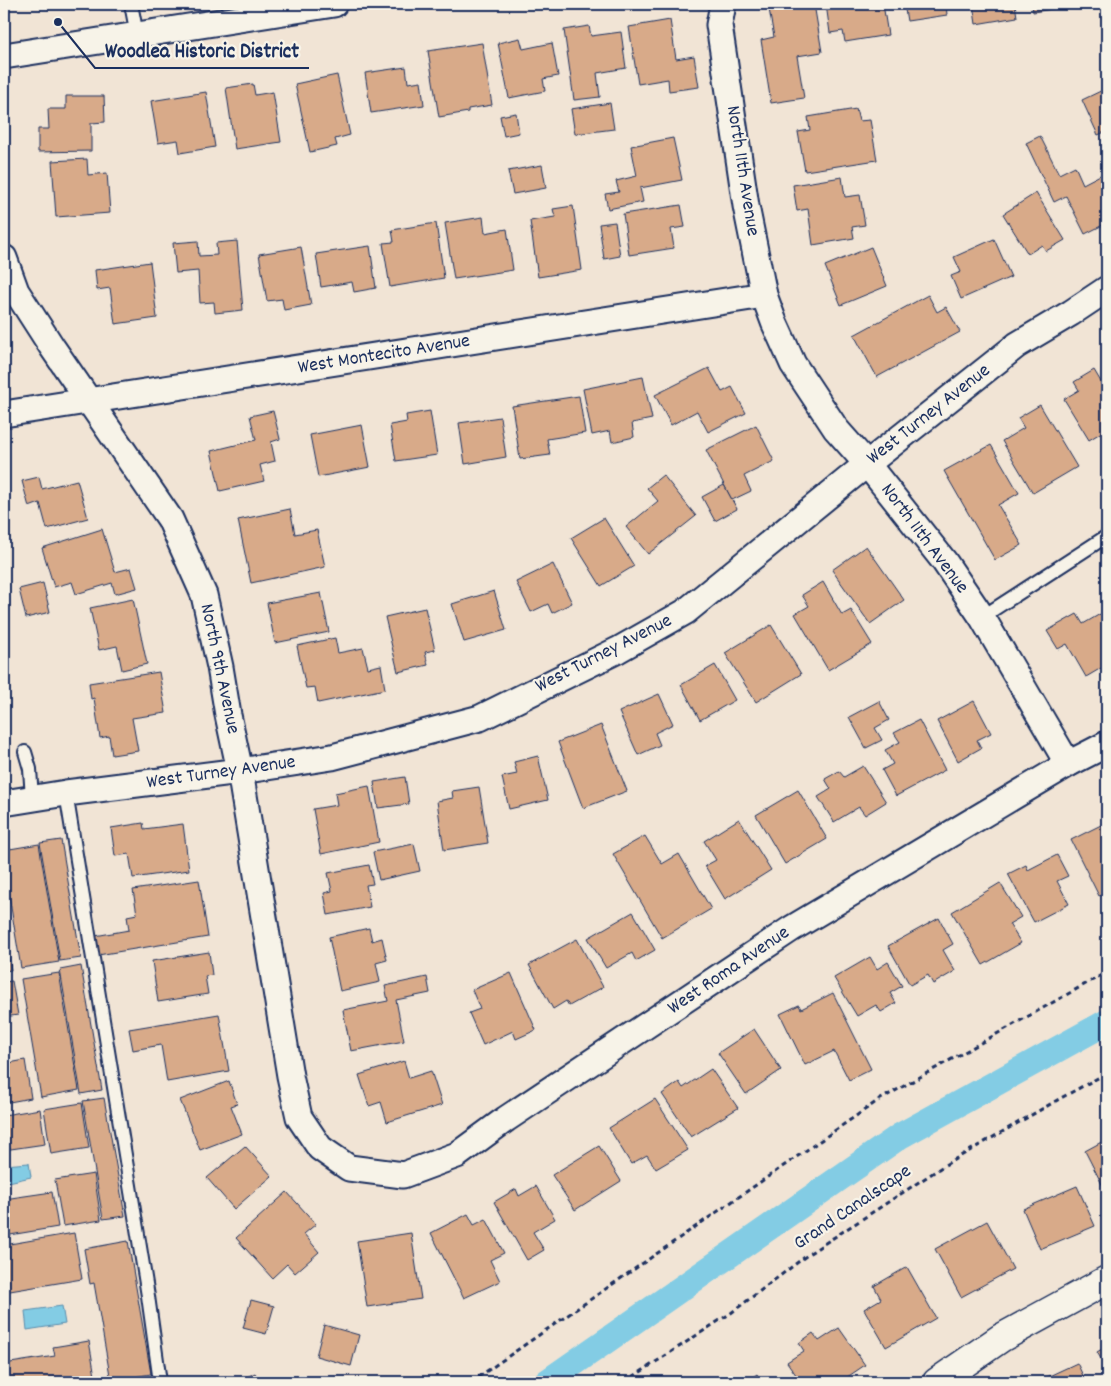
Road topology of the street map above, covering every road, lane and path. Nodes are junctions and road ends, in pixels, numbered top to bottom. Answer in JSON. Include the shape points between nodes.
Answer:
{"nodes":[{"id":1,"x":131,"y":4,"type":"edge"},
{"id":2,"x":334,"y":4,"type":"edge"},
{"id":3,"x":706,"y":4,"type":"edge"},
{"id":4,"x":721,"y":14,"type":"edge"},
{"id":5,"x":137,"y":35,"type":"junction"},
{"id":6,"x":4,"y":56,"type":"edge"},
{"id":7,"x":4,"y":258,"type":"edge"},
{"id":8,"x":1107,"y":289,"type":"edge"},
{"id":9,"x":764,"y":295,"type":"junction"},
{"id":10,"x":90,"y":401,"type":"junction"},
{"id":11,"x":4,"y":414,"type":"edge"},
{"id":12,"x":867,"y":464,"type":"junction"},
{"id":13,"x":1107,"y":536,"type":"edge"},
{"id":14,"x":982,"y":617,"type":"junction"},
{"id":15,"x":1107,"y":744,"type":"edge"},
{"id":16,"x":25,"y":752,"type":"dead end"},
{"id":17,"x":1068,"y":764,"type":"junction"},
{"id":18,"x":240,"y":771,"type":"junction"},
{"id":19,"x":66,"y":793,"type":"junction"},
{"id":20,"x":32,"y":798,"type":"junction"},
{"id":21,"x":4,"y":803,"type":"edge"},
{"id":22,"x":1107,"y":972,"type":"edge"},
{"id":23,"x":1107,"y":1073,"type":"edge"},
{"id":24,"x":349,"y":1168,"type":"joint"},
{"id":25,"x":1107,"y":1280,"type":"edge"},
{"id":26,"x":160,"y":1382,"type":"edge"},
{"id":27,"x":471,"y":1382,"type":"edge"},
{"id":28,"x":625,"y":1382,"type":"edge"},
{"id":29,"x":937,"y":1382,"type":"edge"}],
"edges":[{"from":1,"to":5,"type":"lane"},
{"from":2,"to":5,"type":"street"},
{"from":3,"to":4,"type":"street","name":"North 11th Avenue"},
{"from":4,"to":9,"type":"street","name":"North 11th Avenue","via":[[746,206]]},
{"from":5,"to":6,"type":"street"},
{"from":7,"to":10,"type":"street","name":"North 9th Avenue","via":[[16,291]]},
{"from":8,"to":12,"type":"street","name":"West Turney Avenue","via":[[1017,345]]},
{"from":9,"to":10,"type":"street","name":"West Montecito Avenue"},
{"from":9,"to":12,"type":"street","name":"North 11th Avenue","via":[[793,364],[836,429]]},
{"from":10,"to":11,"type":"street","name":"West Montecito Avenue"},
{"from":10,"to":18,"type":"street","name":"North 9th Avenue","via":[[170,519],[204,595]]},
{"from":12,"to":14,"type":"street","name":"North 11th Avenue","via":[[944,561]]},
{"from":12,"to":18,"type":"street","name":"West Turney Avenue","via":[[685,612],[618,650],[480,718],[332,757]]},
{"from":13,"to":14,"type":"lane"},
{"from":14,"to":17,"type":"street","name":"North 11th Avenue"},
{"from":15,"to":17,"type":"street","name":"West Roma Avenue"},
{"from":16,"to":20,"type":"lane"},
{"from":17,"to":24,"type":"street","name":"West Roma Avenue","via":[[791,929],[457,1154],[403,1174]]},
{"from":18,"to":19,"type":"street","name":"West Turney Avenue"},
{"from":18,"to":24,"type":"street","name":"North 9th Avenue","via":[[299,1116],[320,1148]]},
{"from":19,"to":20,"type":"street","name":"West Turney Avenue"},
{"from":19,"to":26,"type":"lane"},
{"from":20,"to":21,"type":"street","name":"West Turney Avenue"},
{"from":22,"to":27,"type":"path","via":[[878,1100]]},
{"from":23,"to":28,"type":"path","name":"Grand Canalscape","via":[[944,1165],[810,1254],[731,1313]]},
{"from":25,"to":29,"type":"street","via":[[1001,1338]]}]}
